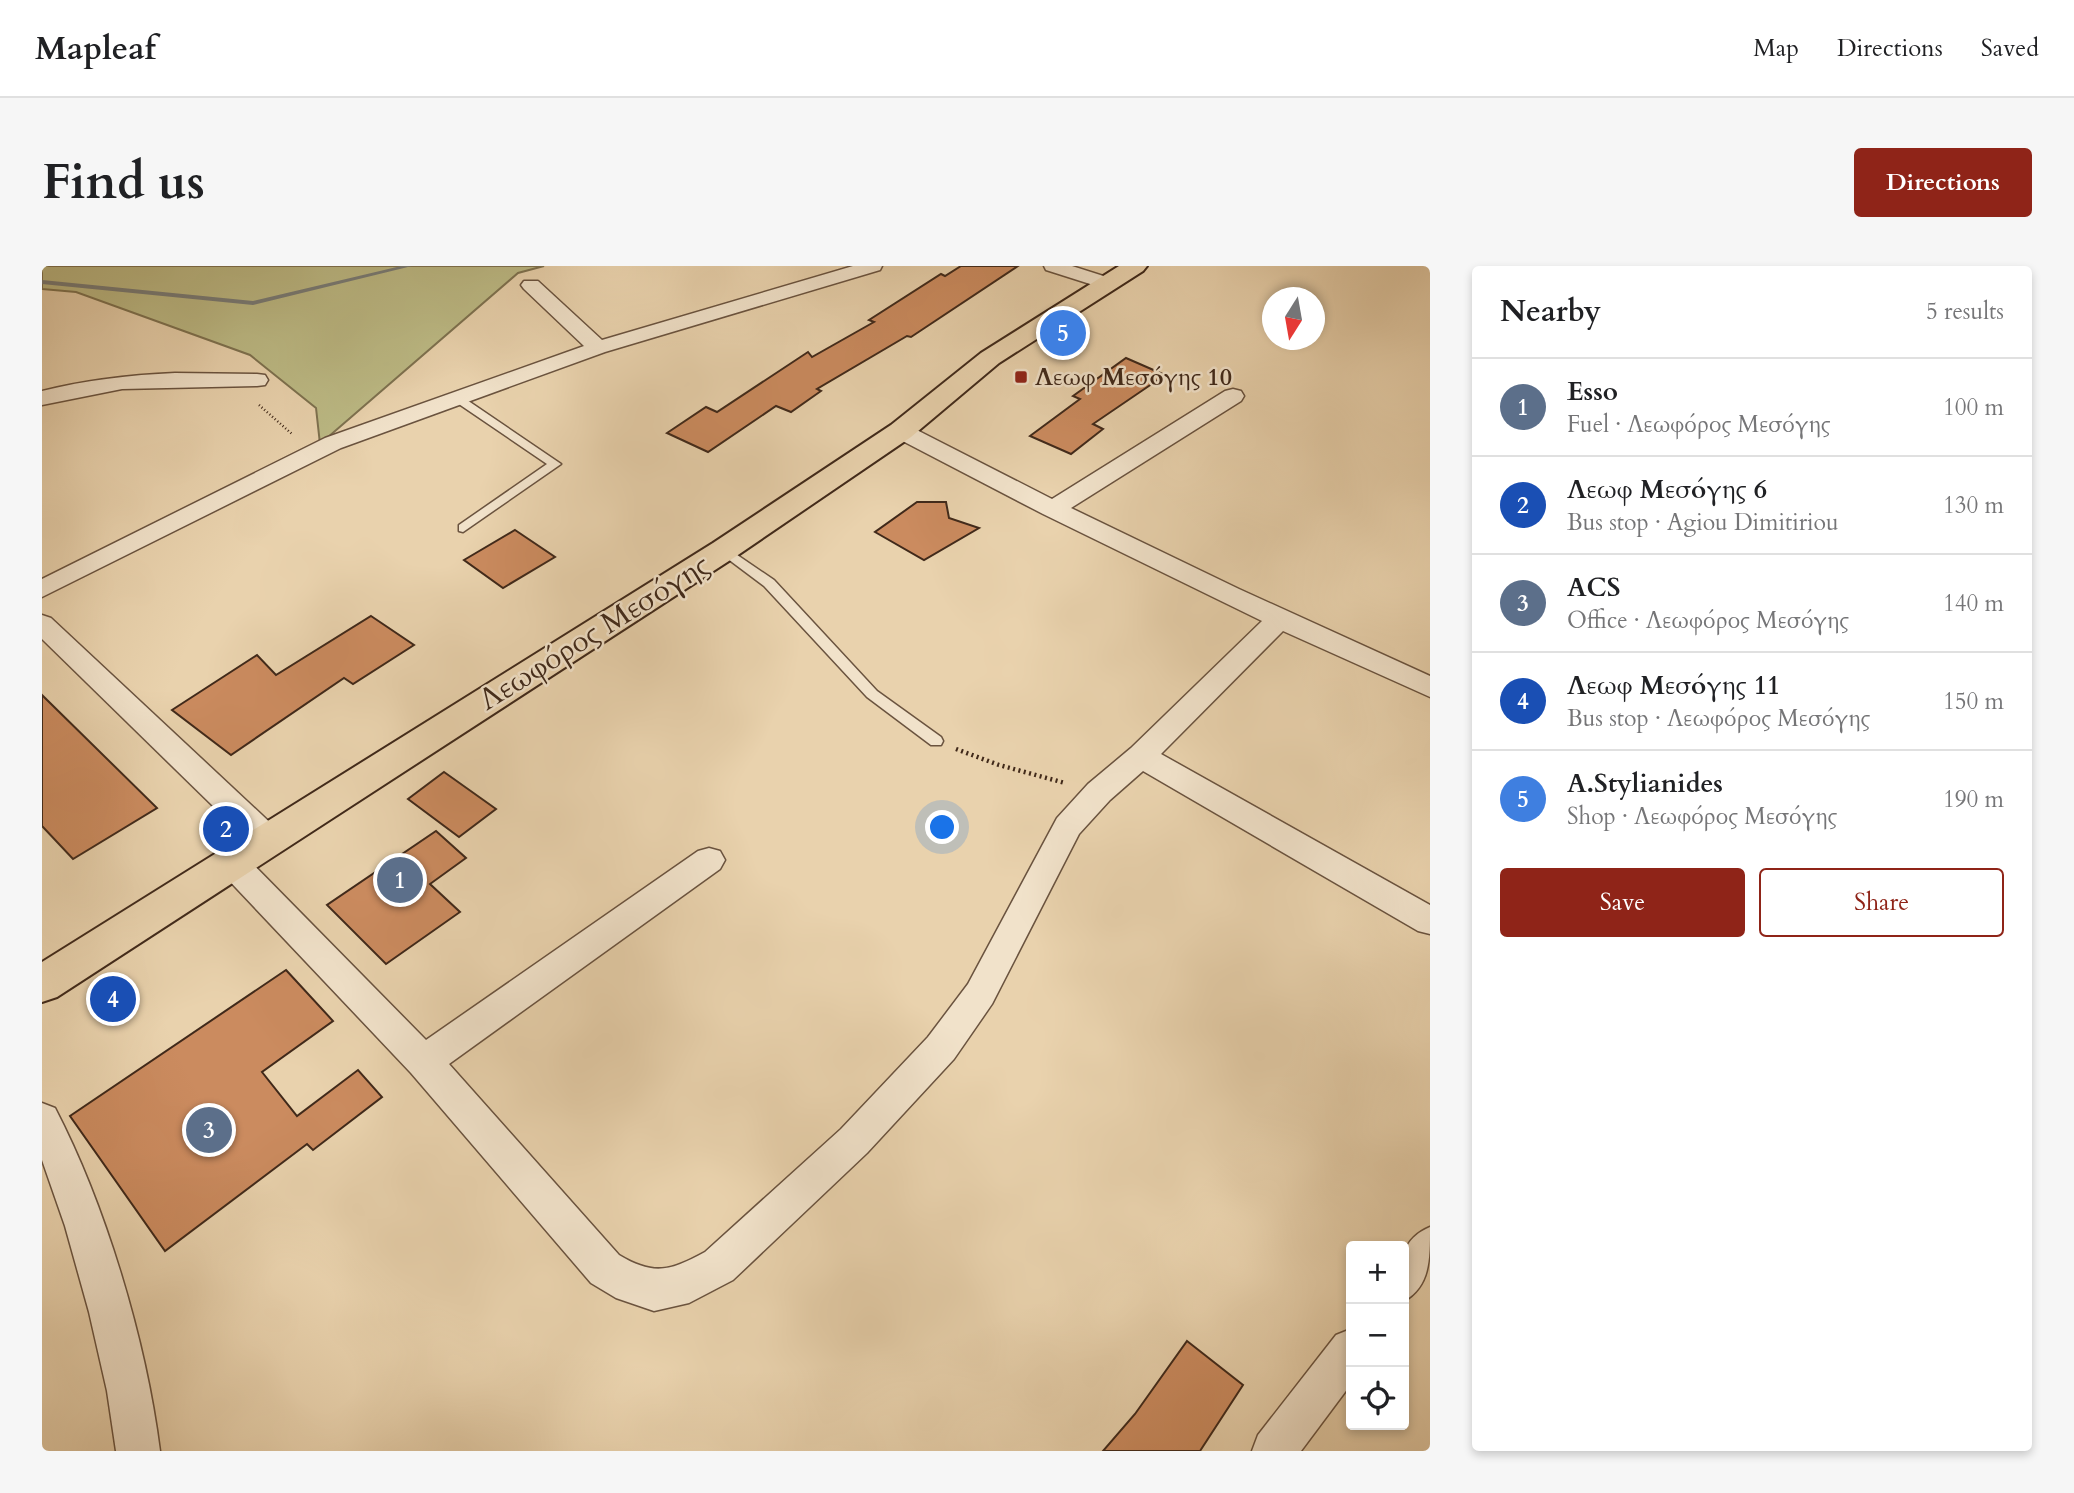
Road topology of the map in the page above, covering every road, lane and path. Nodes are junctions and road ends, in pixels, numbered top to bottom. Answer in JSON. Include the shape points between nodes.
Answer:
{"nodes":[{"id":1,"x":873,"y":266,"type":"edge"},
{"id":2,"x":1053,"y":266,"type":"edge"},
{"id":3,"x":1122,"y":275,"type":"edge"},
{"id":4,"x":531,"y":285,"type":"dead end"},
{"id":5,"x":598,"y":348,"type":"junction"},
{"id":6,"x":228,"y":380,"type":"junction"},
{"id":7,"x":257,"y":380,"type":"dead end"},
{"id":8,"x":1233,"y":396,"type":"dead end"},
{"id":9,"x":42,"y":398,"type":"edge"},
{"id":10,"x":457,"y":398,"type":"junction"},
{"id":11,"x":901,"y":430,"type":"junction"},
{"id":12,"x":314,"y":452,"type":"junction"},
{"id":13,"x":1052,"y":509,"type":"junction"},
{"id":14,"x":463,"y":528,"type":"dead end"},
{"id":15,"x":724,"y":550,"type":"junction"},
{"id":16,"x":42,"y":589,"type":"edge"},
{"id":17,"x":1279,"y":620,"type":"junction"},
{"id":18,"x":42,"y":624,"type":"edge"},
{"id":19,"x":1430,"y":687,"type":"edge"},
{"id":20,"x":936,"y":741,"type":"joint"},
{"id":21,"x":1141,"y":756,"type":"junction"},
{"id":22,"x":1099,"y":792,"type":"junction"},
{"id":23,"x":267,"y":839,"type":"junction"},
{"id":24,"x":709,"y":860,"type":"dead end"},
{"id":25,"x":231,"y":862,"type":"junction"},
{"id":26,"x":1430,"y":921,"type":"edge"},
{"id":27,"x":42,"y":984,"type":"edge"},
{"id":28,"x":424,"y":1062,"type":"junction"},
{"id":29,"x":42,"y":1120,"type":"edge"},
{"id":30,"x":1430,"y":1247,"type":"edge"},
{"id":31,"x":1409,"y":1274,"type":"edge"},
{"id":32,"x":1346,"y":1357,"type":"edge"},
{"id":33,"x":138,"y":1451,"type":"edge"},
{"id":34,"x":1274,"y":1451,"type":"edge"}],
"edges":[{"from":1,"to":5,"type":"street"},
{"from":2,"to":3,"type":"street"},
{"from":3,"to":11,"type":"main road","name":"Λεωφόρος Μεσόγης","via":[[990,358]]},
{"from":4,"to":5,"type":"street"},
{"from":5,"to":10,"type":"street"},
{"from":6,"to":7,"type":"street"},
{"from":6,"to":9,"type":"street","via":[[136,381]]},
{"from":6,"to":12,"type":"path"},
{"from":8,"to":13,"type":"street"},
{"from":10,"to":12,"type":"street"},
{"from":10,"to":14,"type":"lane","via":[[555,464]]},
{"from":11,"to":13,"type":"street"},
{"from":11,"to":15,"type":"main road","name":"Λεωφόρος Μεσόγης"},
{"from":12,"to":16,"type":"street"},
{"from":13,"to":17,"type":"street"},
{"from":15,"to":20,"type":"lane","via":[[769,583],[872,694]]},
{"from":15,"to":23,"type":"main road","name":"Λεωφόρος Μεσόγης"},
{"from":17,"to":19,"type":"street"},
{"from":17,"to":21,"type":"street"},
{"from":18,"to":23,"type":"street"},
{"from":20,"to":22,"type":"path","via":[[999,765]]},
{"from":21,"to":22,"type":"street"},
{"from":21,"to":26,"type":"street"},
{"from":22,"to":28,"type":"street","via":[[1068,826],[980,994],[941,1048],[855,1140],[719,1266],[689,1283],[654,1291],[605,1269]]},
{"from":23,"to":25,"type":"main road","name":"Λεωφόρος Μεσόγης"},
{"from":24,"to":28,"type":"street"},
{"from":25,"to":27,"type":"main road","name":"Λεωφόρος Μεσόγης"},
{"from":25,"to":28,"type":"street"},
{"from":29,"to":33,"type":"street","via":[[81,1211],[123,1363]]},
{"from":30,"to":31,"type":"street"},
{"from":32,"to":34,"type":"street"}]}
